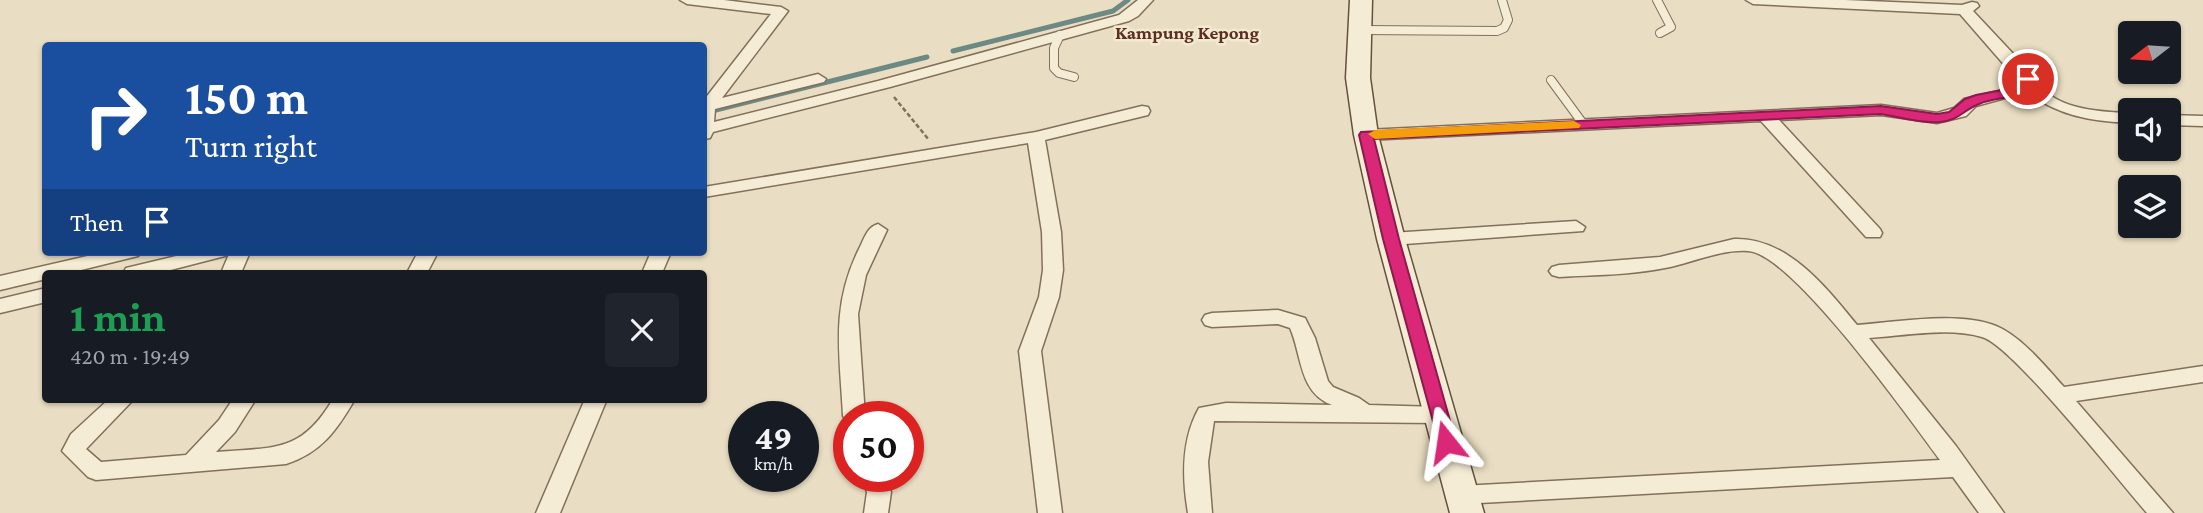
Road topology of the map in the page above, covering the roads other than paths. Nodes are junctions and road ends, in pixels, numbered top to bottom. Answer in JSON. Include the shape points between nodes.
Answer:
{"nodes":[{"id":1,"x":687,"y":0,"type":"edge"},
{"id":2,"x":1146,"y":0,"type":"edge"},
{"id":3,"x":1361,"y":0,"type":"edge"},
{"id":4,"x":1502,"y":0,"type":"edge"},
{"id":5,"x":1657,"y":0,"type":"edge"},
{"id":6,"x":1753,"y":0,"type":"edge"},
{"id":7,"x":785,"y":5,"type":"edge"},
{"id":8,"x":1966,"y":5,"type":"edge"},
{"id":9,"x":1361,"y":30,"type":"junction"},
{"id":10,"x":1660,"y":33,"type":"dead end"},
{"id":11,"x":1060,"y":35,"type":"junction"},
{"id":12,"x":1074,"y":77,"type":"dead end"},
{"id":13,"x":818,"y":79,"type":"dead end"},
{"id":14,"x":1551,"y":80,"type":"dead end"},
{"id":15,"x":2028,"y":85,"type":"junction"},
{"id":16,"x":1142,"y":111,"type":"dead end"},
{"id":17,"x":707,"y":117,"type":"edge"},
{"id":18,"x":1766,"y":117,"type":"junction"},
{"id":19,"x":2118,"y":117,"type":"edge"},
{"id":20,"x":707,"y":119,"type":"edge"},
{"id":21,"x":707,"y":120,"type":"edge"},
{"id":22,"x":2181,"y":120,"type":"edge"},
{"id":23,"x":2203,"y":121,"type":"edge"},
{"id":24,"x":1584,"y":125,"type":"junction"},
{"id":25,"x":1366,"y":135,"type":"junction"},
{"id":26,"x":1036,"y":137,"type":"junction"},
{"id":27,"x":707,"y":192,"type":"edge"},
{"id":28,"x":1576,"y":227,"type":"dead end"},
{"id":29,"x":878,"y":229,"type":"dead end"},
{"id":30,"x":1873,"y":233,"type":"dead end"},
{"id":31,"x":1391,"y":239,"type":"junction"},
{"id":32,"x":115,"y":256,"type":"edge"},
{"id":33,"x":202,"y":256,"type":"edge"},
{"id":34,"x":57,"y":270,"type":"edge"},
{"id":35,"x":145,"y":270,"type":"edge"},
{"id":36,"x":1559,"y":271,"type":"dead end"},
{"id":37,"x":42,"y":274,"type":"edge"},
{"id":38,"x":0,"y":284,"type":"edge"},
{"id":39,"x":42,"y":296,"type":"edge"},
{"id":40,"x":0,"y":306,"type":"edge"},
{"id":41,"x":1212,"y":320,"type":"dead end"},
{"id":42,"x":1852,"y":332,"type":"junction"},
{"id":43,"x":2203,"y":373,"type":"edge"},
{"id":44,"x":2059,"y":396,"type":"junction"},
{"id":45,"x":853,"y":401,"type":"edge"},
{"id":46,"x":119,"y":403,"type":"edge"},
{"id":47,"x":242,"y":403,"type":"edge"},
{"id":48,"x":342,"y":403,"type":"edge"},
{"id":49,"x":594,"y":403,"type":"edge"},
{"id":50,"x":1363,"y":414,"type":"junction"},
{"id":51,"x":1439,"y":415,"type":"junction"},
{"id":52,"x":191,"y":464,"type":"junction"},
{"id":53,"x":1959,"y":468,"type":"junction"},
{"id":54,"x":879,"y":492,"type":"edge"},
{"id":55,"x":1464,"y":504,"type":"edge"},
{"id":56,"x":548,"y":513,"type":"edge"},
{"id":57,"x":876,"y":513,"type":"edge"},
{"id":58,"x":1051,"y":513,"type":"edge"},
{"id":59,"x":1200,"y":513,"type":"edge"},
{"id":60,"x":1992,"y":513,"type":"edge"},
{"id":61,"x":2161,"y":513,"type":"edge"}],
"edges":[{"from":1,"to":7,"type":"street"},
{"from":2,"to":11,"type":"street","via":[[1129,16]]},
{"from":3,"to":9,"type":"main road"},
{"from":4,"to":9,"type":"lane","via":[[1508,20],[1504,29],[1497,31]]},
{"from":5,"to":10,"type":"lane","via":[[1671,27]]},
{"from":6,"to":8,"type":"street"},
{"from":7,"to":17,"type":"street"},
{"from":8,"to":15,"type":"street","via":[[2028,79]]},
{"from":9,"to":25,"type":"main road","via":[[1358,78]]},
{"from":11,"to":12,"type":"lane","via":[[1054,68]]},
{"from":11,"to":21,"type":"street","via":[[884,84]]},
{"from":13,"to":20,"type":"street"},
{"from":14,"to":24,"type":"lane"},
{"from":15,"to":18,"type":"street","via":[[1970,102],[1953,116],[1937,118],[1881,110]]},
{"from":15,"to":19,"type":"street","via":[[2072,113]]},
{"from":16,"to":26,"type":"street"},
{"from":18,"to":24,"type":"street"},
{"from":18,"to":30,"type":"street"},
{"from":22,"to":23,"type":"street"},
{"from":24,"to":25,"type":"street"},
{"from":25,"to":31,"type":"main road"},
{"from":26,"to":27,"type":"street"},
{"from":26,"to":58,"type":"street","via":[[1052,270],[1051,289],[1030,351]]},
{"from":28,"to":31,"type":"street"},
{"from":29,"to":45,"type":"street","via":[[856,275],[848,314]]},
{"from":31,"to":51,"type":"main road"},
{"from":32,"to":34,"type":"street"},
{"from":33,"to":35,"type":"street"},
{"from":36,"to":42,"type":"street","via":[[1659,263],[1710,249],[1759,246],[1795,269]]},
{"from":37,"to":38,"type":"street"},
{"from":39,"to":40,"type":"street"},
{"from":41,"to":50,"type":"street","via":[[1278,317],[1298,323],[1320,386],[1331,396],[1356,405]]},
{"from":42,"to":44,"type":"street","via":[[1943,326],[1989,331],[2013,348]]},
{"from":42,"to":53,"type":"street"},
{"from":43,"to":44,"type":"street"},
{"from":44,"to":61,"type":"street"},
{"from":46,"to":52,"type":"street","via":[[79,440],[73,451],[78,457],[96,471],[107,472]]},
{"from":47,"to":52,"type":"street"},
{"from":48,"to":52,"type":"street","via":[[329,425],[308,446],[286,455]]},
{"from":49,"to":56,"type":"street"},
{"from":50,"to":51,"type":"street"},
{"from":50,"to":59,"type":"street","via":[[1207,414],[1200,422]]},
{"from":51,"to":55,"type":"main road"},
{"from":53,"to":55,"type":"street"},
{"from":53,"to":60,"type":"street"},
{"from":54,"to":57,"type":"street"}]}
